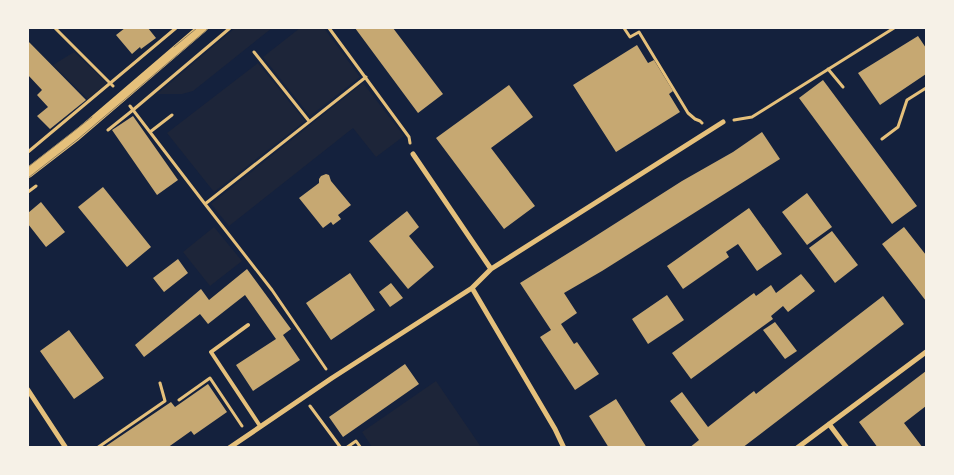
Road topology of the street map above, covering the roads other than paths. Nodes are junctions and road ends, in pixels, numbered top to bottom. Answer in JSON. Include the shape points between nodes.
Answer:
{"nodes":[{"id":1,"x":202,"y":28,"type":"edge"},
{"id":2,"x":723,"y":122,"type":"road end"},
{"id":3,"x":412,"y":154,"type":"road end"},
{"id":4,"x":28,"y":173,"type":"edge"},
{"id":5,"x":491,"y":269,"type":"junction"},
{"id":6,"x":472,"y":288,"type":"junction"},
{"id":7,"x":248,"y":325,"type":"dead end"},
{"id":8,"x":926,"y":352,"type":"edge"},
{"id":9,"x":28,"y":390,"type":"edge"},
{"id":10,"x":829,"y":424,"type":"junction"},
{"id":11,"x":260,"y":426,"type":"junction"},
{"id":12,"x":66,"y":448,"type":"edge"},
{"id":13,"x":229,"y":448,"type":"edge"},
{"id":14,"x":564,"y":448,"type":"edge"},
{"id":15,"x":797,"y":448,"type":"edge"},
{"id":16,"x":847,"y":448,"type":"edge"}],
"edges":[{"from":1,"to":4,"type":"main road"},
{"from":2,"to":5,"type":"street"},
{"from":3,"to":5,"type":"street"},
{"from":5,"to":6,"type":"street"},
{"from":6,"to":11,"type":"street"},
{"from":6,"to":14,"type":"street"},
{"from":7,"to":11,"type":"lane","via":[[211,352]]},
{"from":8,"to":10,"type":"street"},
{"from":9,"to":12,"type":"street"},
{"from":10,"to":15,"type":"street"},
{"from":10,"to":16,"type":"street"},
{"from":11,"to":13,"type":"street"}]}
